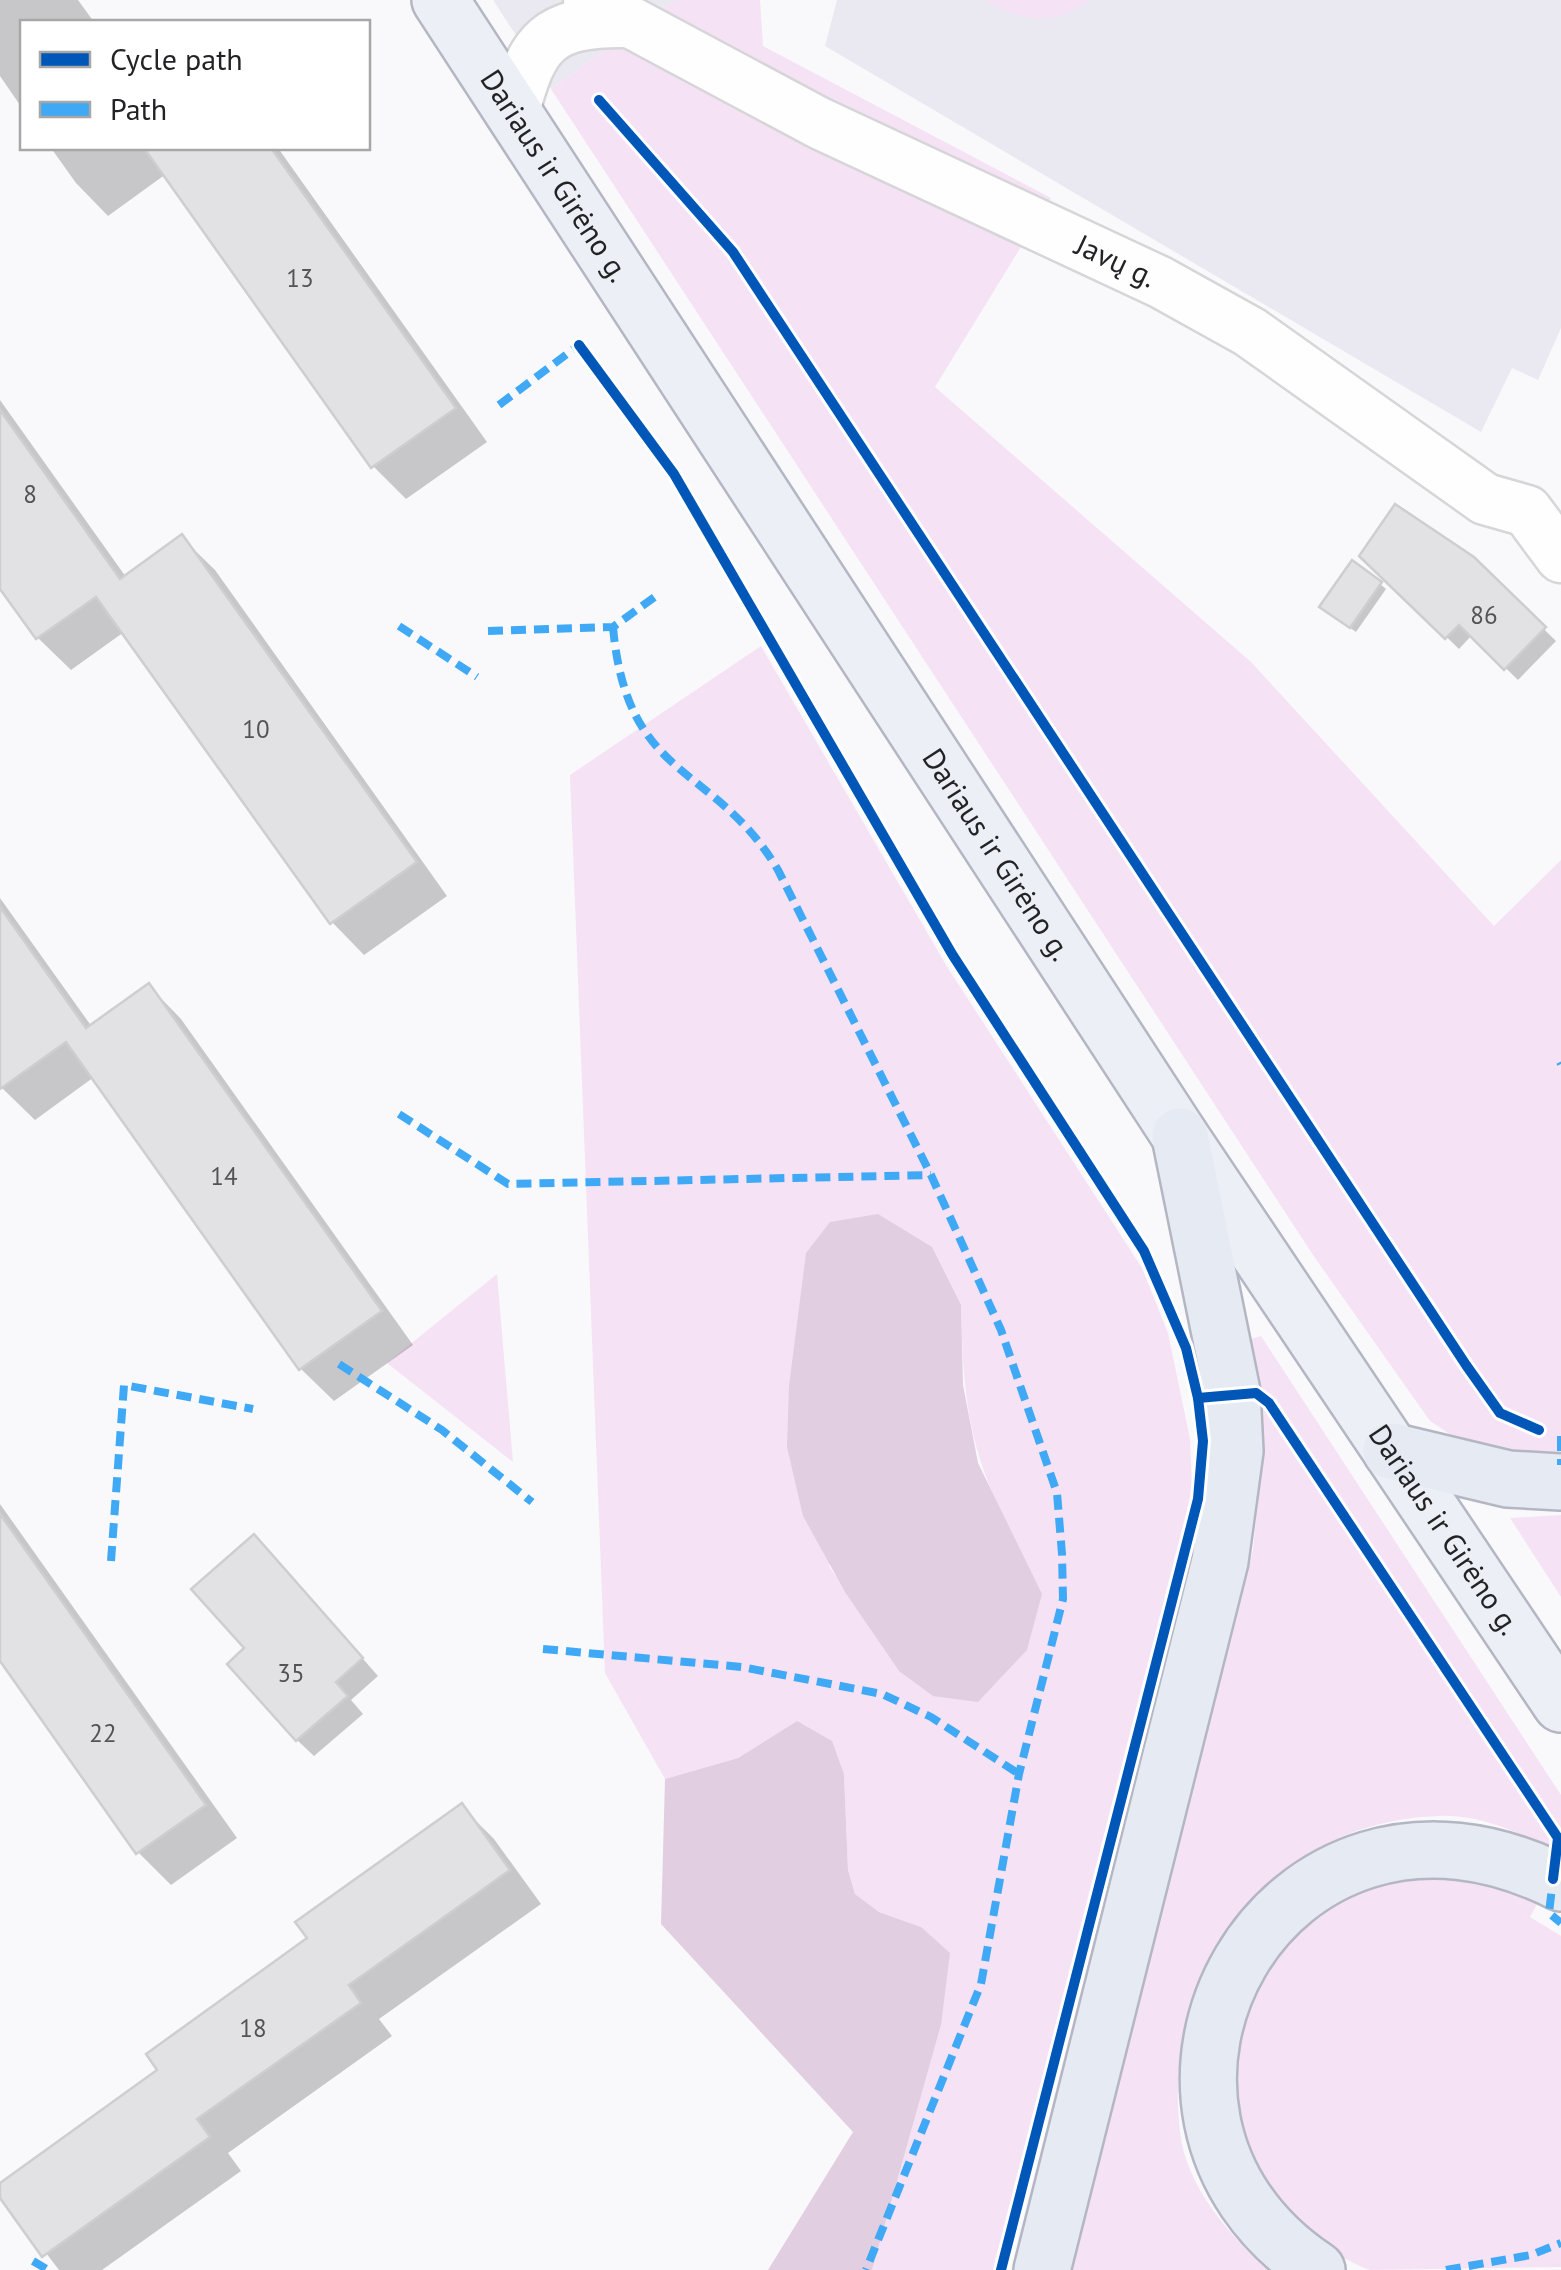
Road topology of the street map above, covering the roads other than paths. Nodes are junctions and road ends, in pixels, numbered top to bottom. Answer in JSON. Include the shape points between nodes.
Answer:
{"nodes":[{"id":1,"x":440,"y":0,"type":"edge"},
{"id":2,"x":608,"y":11,"type":"edge"},
{"id":3,"x":513,"y":115,"type":"junction"},
{"id":4,"x":1544,"y":498,"type":"edge"},
{"id":5,"x":1561,"y":557,"type":"edge"},
{"id":6,"x":1180,"y":1136,"type":"junction"},
{"id":7,"x":1390,"y":1451,"type":"junction"},
{"id":8,"x":1561,"y":1482,"type":"edge"},
{"id":9,"x":1561,"y":1704,"type":"edge"},
{"id":10,"x":1561,"y":1883,"type":"edge"},
{"id":11,"x":1042,"y":2270,"type":"edge"},
{"id":12,"x":1317,"y":2270,"type":"edge"}],
"edges":[{"from":1,"to":3,"type":"main road","name":"Dariaus ir Girėno g."},
{"from":2,"to":3,"type":"street","name":"Javų g.","via":[[551,35],[536,49]]},
{"from":2,"to":4,"type":"street","name":"Javų g.","via":[[819,122],[1160,282],[1250,332],[1485,498]]},
{"from":3,"to":6,"type":"main road","name":"Dariaus ir Girėno g."},
{"from":4,"to":5,"type":"street","name":"Javų g."},
{"from":6,"to":7,"type":"main road","name":"Dariaus ir Girėno g."},
{"from":6,"to":11,"type":"highway","via":[[1232,1392],[1235,1452],[1220,1561]]},
{"from":7,"to":8,"type":"highway","via":[[1508,1479]]},
{"from":7,"to":9,"type":"main road","name":"Dariaus ir Girėno g."},
{"from":10,"to":12,"type":"highway","via":[[1542,1871],[1457,1849],[1375,1856],[1309,1884],[1236,1966],[1216,2022],[1208,2082],[1217,2144],[1241,2195],[1291,2253]]}]}
